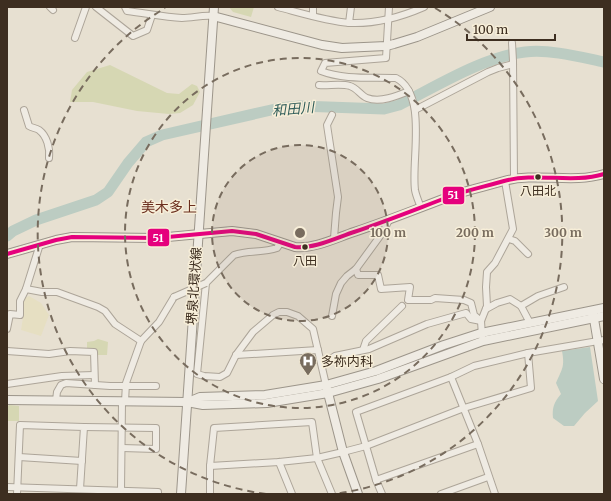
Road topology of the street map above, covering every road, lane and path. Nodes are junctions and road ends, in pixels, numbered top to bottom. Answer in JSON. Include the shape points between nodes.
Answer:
{"nodes":[{"id":1,"x":86,"y":7,"type":"edge"},
{"id":2,"x":96,"y":7,"type":"edge"},
{"id":3,"x":125,"y":7,"type":"edge"},
{"id":4,"x":214,"y":7,"type":"edge"},
{"id":5,"x":278,"y":7,"type":"edge"},
{"id":6,"x":313,"y":7,"type":"edge"},
{"id":7,"x":351,"y":7,"type":"edge"},
{"id":8,"x":389,"y":7,"type":"edge"},
{"id":9,"x":424,"y":7,"type":"edge"},
{"id":10,"x":490,"y":7,"type":"edge"},
{"id":11,"x":152,"y":15,"type":"junction"},
{"id":12,"x":213,"y":16,"type":"junction"},
{"id":13,"x":313,"y":16,"type":"junction"},
{"id":14,"x":388,"y":19,"type":"junction"},
{"id":15,"x":350,"y":23,"type":"junction"},
{"id":16,"x":75,"y":38,"type":"dead end"},
{"id":17,"x":512,"y":45,"type":"dead end"},
{"id":18,"x":386,"y":46,"type":"junction"},
{"id":19,"x":514,"y":63,"type":"junction"},
{"id":20,"x":319,"y":85,"type":"dead end"},
{"id":21,"x":409,"y":92,"type":"junction"},
{"id":22,"x":415,"y":109,"type":"junction"},
{"id":23,"x":24,"y":110,"type":"dead end"},
{"id":24,"x":332,"y":115,"type":"dead end"},
{"id":25,"x":49,"y":158,"type":"dead end"},
{"id":26,"x":604,"y":174,"type":"edge"},
{"id":27,"x":514,"y":179,"type":"junction"},
{"id":28,"x":505,"y":181,"type":"junction"},
{"id":29,"x":421,"y":208,"type":"junction"},
{"id":30,"x":389,"y":220,"type":"junction"},
{"id":31,"x":198,"y":233,"type":"junction"},
{"id":32,"x":334,"y":238,"type":"junction"},
{"id":33,"x":509,"y":239,"type":"junction"},
{"id":34,"x":281,"y":242,"type":"junction"},
{"id":35,"x":40,"y":244,"type":"junction"},
{"id":36,"x":7,"y":254,"type":"edge"},
{"id":37,"x":528,"y":254,"type":"dead end"},
{"id":38,"x":356,"y":269,"type":"junction"},
{"id":39,"x":206,"y":283,"type":"junction"},
{"id":40,"x":564,"y":287,"type":"dead end"},
{"id":41,"x":26,"y":289,"type":"junction"},
{"id":42,"x":402,"y":306,"type":"dead end"},
{"id":43,"x":521,"y":306,"type":"junction"},
{"id":44,"x":604,"y":308,"type":"edge"},
{"id":45,"x":486,"y":309,"type":"junction"},
{"id":46,"x":593,"y":314,"type":"junction"},
{"id":47,"x":332,"y":316,"type":"dead end"},
{"id":48,"x":604,"y":316,"type":"edge"},
{"id":49,"x":481,"y":321,"type":"junction"},
{"id":50,"x":530,"y":323,"type":"junction"},
{"id":51,"x":7,"y":329,"type":"edge"},
{"id":52,"x":482,"y":337,"type":"junction"},
{"id":53,"x":601,"y":340,"type":"edge"},
{"id":54,"x":141,"y":341,"type":"junction"},
{"id":55,"x":318,"y":350,"type":"junction"},
{"id":56,"x":363,"y":350,"type":"junction"},
{"id":57,"x":7,"y":351,"type":"edge"},
{"id":58,"x":528,"y":353,"type":"junction"},
{"id":59,"x":236,"y":355,"type":"junction"},
{"id":60,"x":322,"y":365,"type":"junction"},
{"id":61,"x":94,"y":375,"type":"junction"},
{"id":62,"x":452,"y":377,"type":"junction"},
{"id":63,"x":604,"y":379,"type":"edge"},
{"id":64,"x":7,"y":384,"type":"edge"},
{"id":65,"x":95,"y":385,"type":"junction"},
{"id":66,"x":126,"y":386,"type":"junction"},
{"id":67,"x":156,"y":386,"type":"dead end"},
{"id":68,"x":327,"y":389,"type":"junction"},
{"id":69,"x":7,"y":400,"type":"edge"},
{"id":70,"x":56,"y":400,"type":"junction"},
{"id":71,"x":123,"y":402,"type":"junction"},
{"id":72,"x":187,"y":402,"type":"junction"},
{"id":73,"x":464,"y":408,"type":"junction"},
{"id":74,"x":84,"y":427,"type":"junction"},
{"id":75,"x":121,"y":427,"type":"junction"},
{"id":76,"x":478,"y":444,"type":"junction"},
{"id":77,"x":366,"y":446,"type":"junction"},
{"id":78,"x":122,"y":448,"type":"junction"},
{"id":79,"x":343,"y":452,"type":"junction"},
{"id":80,"x":19,"y":457,"type":"junction"},
{"id":81,"x":317,"y":458,"type":"junction"},
{"id":82,"x":82,"y":461,"type":"junction"},
{"id":83,"x":279,"y":462,"type":"junction"},
{"id":84,"x":210,"y":466,"type":"junction"},
{"id":85,"x":488,"y":477,"type":"junction"},
{"id":86,"x":376,"y":480,"type":"junction"},
{"id":87,"x":7,"y":487,"type":"edge"},
{"id":88,"x":18,"y":487,"type":"junction"},
{"id":89,"x":80,"y":489,"type":"junction"},
{"id":90,"x":121,"y":490,"type":"junction"},
{"id":91,"x":38,"y":491,"type":"edge"},
{"id":92,"x":17,"y":494,"type":"edge"},
{"id":93,"x":158,"y":494,"type":"edge"},
{"id":94,"x":181,"y":494,"type":"edge"},
{"id":95,"x":210,"y":494,"type":"edge"},
{"id":96,"x":292,"y":494,"type":"edge"},
{"id":97,"x":332,"y":494,"type":"edge"},
{"id":98,"x":358,"y":494,"type":"edge"},
{"id":99,"x":382,"y":494,"type":"edge"},
{"id":100,"x":441,"y":494,"type":"edge"},
{"id":101,"x":495,"y":494,"type":"edge"}],
"edges":[{"from":1,"to":16,"type":"street"},
{"from":2,"to":11,"type":"street","via":[[133,36],[147,30]]},
{"from":3,"to":11,"type":"street","via":[[128,10]]},
{"from":4,"to":12,"type":"street","name":"堺泉北環状線"},
{"from":5,"to":13,"type":"street"},
{"from":6,"to":13,"type":"street"},
{"from":7,"to":15,"type":"street"},
{"from":8,"to":14,"type":"street"},
{"from":9,"to":14,"type":"street"},
{"from":10,"to":18,"type":"street","via":[[417,37]]},
{"from":11,"to":12,"type":"street","via":[[183,18]]},
{"from":12,"to":18,"type":"street","via":[[322,45],[342,48]]},
{"from":12,"to":31,"type":"street","name":"堺泉北環状線"},
{"from":13,"to":15,"type":"street"},
{"from":14,"to":15,"type":"street"},
{"from":14,"to":18,"type":"street"},
{"from":17,"to":19,"type":"street"},
{"from":18,"to":21,"type":"street","via":[[386,58],[325,64],[322,71],[347,76],[396,78],[401,80]]},
{"from":19,"to":22,"type":"street","via":[[488,72]]},
{"from":19,"to":27,"type":"street"},
{"from":20,"to":21,"type":"street","via":[[348,85],[365,98],[374,99]]},
{"from":21,"to":22,"type":"street"},
{"from":22,"to":29,"type":"street","via":[[415,190]]},
{"from":23,"to":25,"type":"street","via":[[29,126],[46,136]]},
{"from":24,"to":32,"type":"street","via":[[327,125],[338,197]]},
{"from":26,"to":27,"type":"street","via":[[581,179]]},
{"from":27,"to":28,"type":"street"},
{"from":28,"to":29,"type":"street","via":[[453,195]]},
{"from":28,"to":33,"type":"street","via":[[514,229]]},
{"from":29,"to":30,"type":"street"},
{"from":30,"to":32,"type":"street"},
{"from":30,"to":38,"type":"street"},
{"from":31,"to":34,"type":"street","via":[[244,232]]},
{"from":31,"to":35,"type":"street","via":[[157,238],[72,238]]},
{"from":31,"to":72,"type":"street","name":"堺泉北環状線"},
{"from":32,"to":34,"type":"street","via":[[300,247]]},
{"from":33,"to":37,"type":"street","via":[[516,241]]},
{"from":33,"to":45,"type":"street","via":[[487,272]]},
{"from":34,"to":39,"type":"street","via":[[277,248],[271,250],[234,255]]},
{"from":35,"to":36,"type":"street"},
{"from":35,"to":41,"type":"street"},
{"from":38,"to":47,"type":"street","via":[[341,283]]},
{"from":38,"to":49,"type":"street","via":[[358,275],[378,275],[381,289],[410,287],[408,300],[464,300],[471,303],[474,314]]},
{"from":39,"to":54,"type":"street","bridge":true,"via":[[174,297],[159,322]]},
{"from":39,"to":59,"type":"street","via":[[197,374],[220,377],[227,373]]},
{"from":40,"to":43,"type":"street","via":[[538,296]]},
{"from":41,"to":51,"type":"street","via":[[20,301],[20,315],[10,314]]},
{"from":41,"to":54,"type":"street","via":[[57,292],[98,307],[115,324]]},
{"from":42,"to":56,"type":"street","via":[[366,340]]},
{"from":43,"to":45,"type":"street","via":[[510,299]]},
{"from":43,"to":50,"type":"street"},
{"from":44,"to":46,"type":"street"},
{"from":45,"to":49,"type":"street"},
{"from":46,"to":48,"type":"street"},
{"from":46,"to":50,"type":"street"},
{"from":46,"to":52,"type":"street"},
{"from":46,"to":53,"type":"street"},
{"from":49,"to":52,"type":"street"},
{"from":49,"to":56,"type":"street","via":[[471,319],[466,313],[427,324]]},
{"from":50,"to":52,"type":"street"},
{"from":52,"to":68,"type":"street","via":[[378,379]]},
{"from":53,"to":58,"type":"street"},
{"from":53,"to":63,"type":"street"},
{"from":54,"to":66,"type":"street"},
{"from":55,"to":59,"type":"street"},
{"from":55,"to":59,"type":"street","via":[[311,327],[292,313],[282,312],[273,315],[253,332]]},
{"from":55,"to":60,"type":"street"},
{"from":56,"to":60,"type":"street","via":[[335,356]]},
{"from":57,"to":61,"type":"street","via":[[49,354],[70,351],[94,352]]},
{"from":58,"to":62,"type":"street","via":[[474,366]]},
{"from":58,"to":73,"type":"street","via":[[531,388]]},
{"from":60,"to":68,"type":"street"},
{"from":61,"to":64,"type":"street","via":[[62,376]]},
{"from":61,"to":65,"type":"street"},
{"from":62,"to":73,"type":"street"},
{"from":62,"to":77,"type":"street","via":[[356,412]]},
{"from":65,"to":66,"type":"street"},
{"from":65,"to":70,"type":"street","via":[[61,385]]},
{"from":66,"to":67,"type":"street"},
{"from":66,"to":71,"type":"street"},
{"from":68,"to":72,"type":"street","via":[[267,403],[203,405]]},
{"from":68,"to":79,"type":"street"},
{"from":69,"to":70,"type":"street"},
{"from":70,"to":71,"type":"street"},
{"from":71,"to":72,"type":"street"},
{"from":71,"to":75,"type":"street"},
{"from":72,"to":94,"type":"street","name":"堺泉北環状線"},
{"from":73,"to":76,"type":"street"},
{"from":73,"to":77,"type":"street"},
{"from":74,"to":75,"type":"street"},
{"from":74,"to":80,"type":"street","via":[[20,425]]},
{"from":74,"to":82,"type":"street"},
{"from":75,"to":78,"type":"street"},
{"from":75,"to":78,"type":"street","via":[[156,428],[156,449]]},
{"from":76,"to":85,"type":"street"},
{"from":76,"to":86,"type":"street"},
{"from":77,"to":79,"type":"street"},
{"from":77,"to":86,"type":"street"},
{"from":78,"to":90,"type":"street"},
{"from":79,"to":81,"type":"street"},
{"from":79,"to":98,"type":"street"},
{"from":80,"to":82,"type":"street"},
{"from":80,"to":88,"type":"street"},
{"from":81,"to":83,"type":"street"},
{"from":81,"to":84,"type":"street","via":[[312,422],[214,428]]},
{"from":81,"to":97,"type":"street"},
{"from":82,"to":89,"type":"street"},
{"from":83,"to":84,"type":"street"},
{"from":83,"to":96,"type":"street"},
{"from":84,"to":95,"type":"street"},
{"from":85,"to":100,"type":"street"},
{"from":85,"to":101,"type":"street"},
{"from":86,"to":99,"type":"street"},
{"from":87,"to":88,"type":"street"},
{"from":88,"to":91,"type":"street"},
{"from":88,"to":92,"type":"street"},
{"from":89,"to":90,"type":"street"},
{"from":89,"to":91,"type":"street"},
{"from":90,"to":93,"type":"street"}]}
